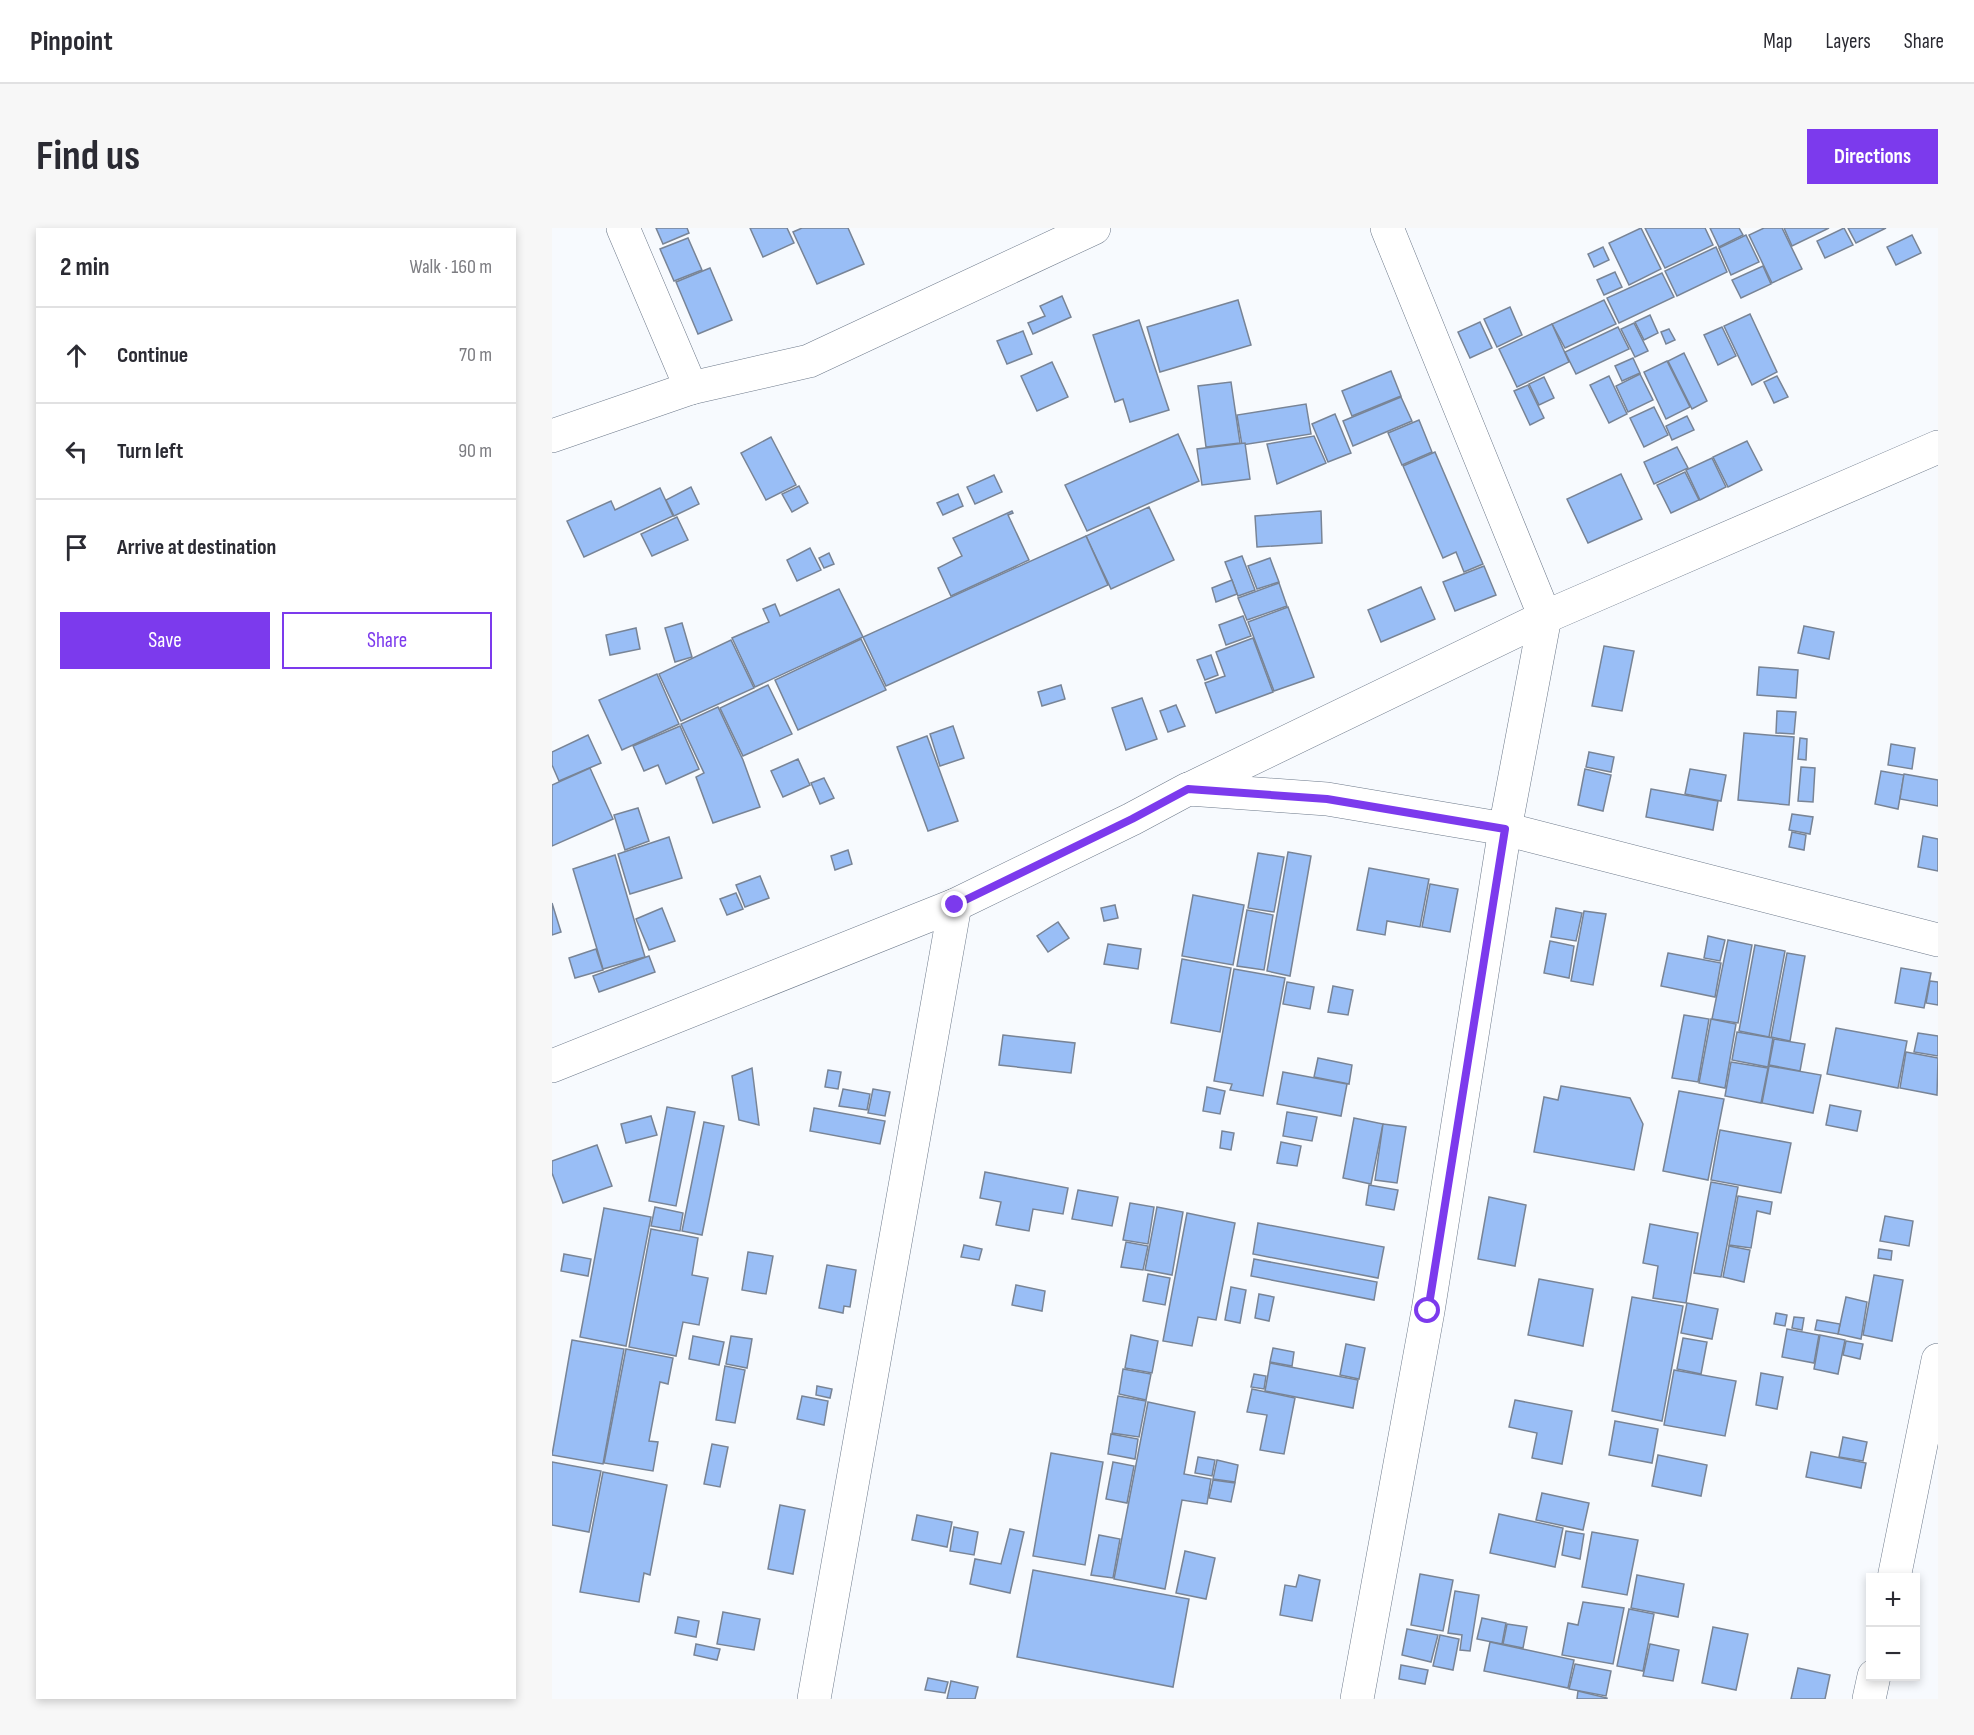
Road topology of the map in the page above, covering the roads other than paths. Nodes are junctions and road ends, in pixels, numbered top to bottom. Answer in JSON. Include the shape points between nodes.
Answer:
{"nodes":[{"id":1,"x":623,"y":228,"type":"edge"},
{"id":2,"x":1094,"y":228,"type":"edge"},
{"id":3,"x":1388,"y":228,"type":"edge"},
{"id":4,"x":691,"y":388,"type":"junction"},
{"id":5,"x":552,"y":436,"type":"edge"},
{"id":6,"x":1938,"y":447,"type":"edge"},
{"id":7,"x":1545,"y":617,"type":"junction"},
{"id":8,"x":1188,"y":789,"type":"junction"},
{"id":9,"x":1505,"y":829,"type":"junction"},
{"id":10,"x":955,"y":905,"type":"junction"},
{"id":11,"x":1938,"y":940,"type":"edge"},
{"id":12,"x":552,"y":1066,"type":"edge"},
{"id":13,"x":1938,"y":1360,"type":"edge"},
{"id":14,"x":1895,"y":1573,"type":"edge"},
{"id":15,"x":1873,"y":1681,"type":"edge"},
{"id":16,"x":814,"y":1699,"type":"edge"},
{"id":17,"x":1357,"y":1699,"type":"edge"},
{"id":18,"x":1869,"y":1699,"type":"edge"}],
"edges":[{"from":1,"to":4,"type":"street"},
{"from":2,"to":4,"type":"street","via":[[809,361]]},
{"from":3,"to":7,"type":"street"},
{"from":4,"to":5,"type":"street"},
{"from":6,"to":7,"type":"street"},
{"from":7,"to":8,"type":"street"},
{"from":7,"to":9,"type":"street"},
{"from":8,"to":9,"type":"street","via":[[1327,799]]},
{"from":8,"to":10,"type":"street"},
{"from":9,"to":11,"type":"street"},
{"from":9,"to":17,"type":"street","via":[[1428,1311]]},
{"from":10,"to":12,"type":"street"},
{"from":10,"to":16,"type":"street"},
{"from":13,"to":14,"type":"street"},
{"from":15,"to":18,"type":"street"}]}
